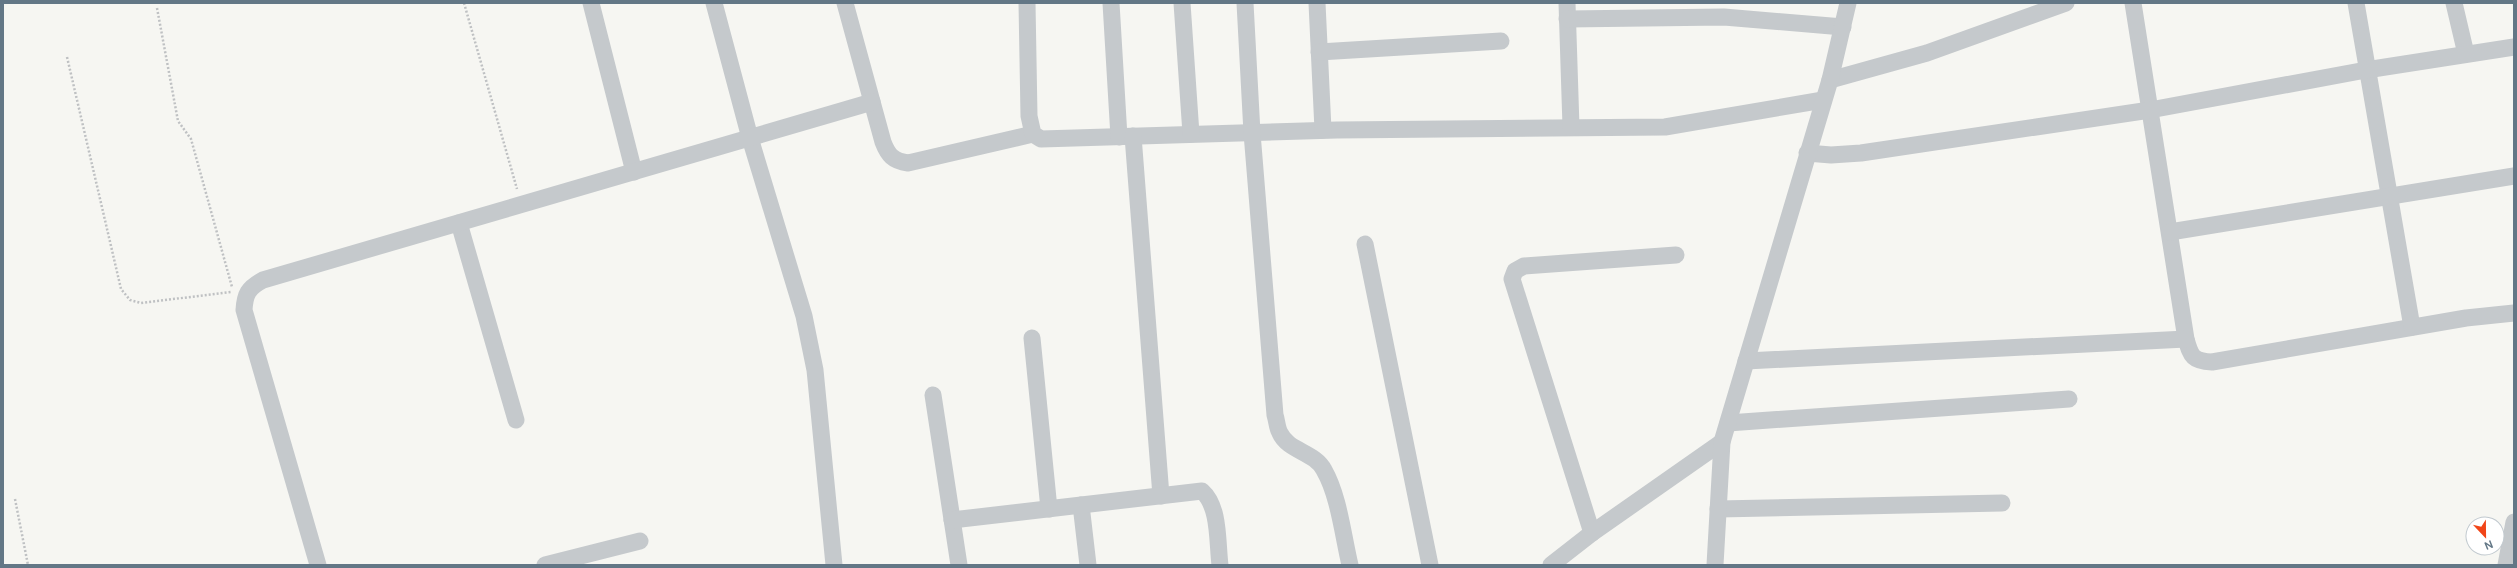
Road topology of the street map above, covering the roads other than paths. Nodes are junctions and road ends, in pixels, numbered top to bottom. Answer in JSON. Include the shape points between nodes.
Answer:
{"nodes":[{"id":1,"x":591,"y":3,"type":"edge"},
{"id":2,"x":714,"y":3,"type":"edge"},
{"id":3,"x":845,"y":3,"type":"edge"},
{"id":4,"x":1027,"y":3,"type":"edge"},
{"id":5,"x":1111,"y":3,"type":"edge"},
{"id":6,"x":1182,"y":3,"type":"edge"},
{"id":7,"x":1245,"y":3,"type":"edge"},
{"id":8,"x":1317,"y":3,"type":"edge"},
{"id":9,"x":1848,"y":3,"type":"edge"},
{"id":10,"x":2066,"y":3,"type":"edge"},
{"id":11,"x":2133,"y":3,"type":"edge"},
{"id":12,"x":2356,"y":3,"type":"edge"},
{"id":13,"x":2454,"y":3,"type":"edge"},
{"id":14,"x":1567,"y":11,"type":"edge"},
{"id":15,"x":1843,"y":27,"type":"junction"},
{"id":16,"x":1501,"y":41,"type":"dead end"},
{"id":17,"x":2514,"y":47,"type":"edge"},
{"id":18,"x":1319,"y":52,"type":"junction"},
{"id":19,"x":2466,"y":54,"type":"junction"},
{"id":20,"x":2366,"y":70,"type":"junction"},
{"id":21,"x":1830,"y":80,"type":"junction"},
{"id":22,"x":1823,"y":100,"type":"junction"},
{"id":23,"x":872,"y":102,"type":"junction"},
{"id":24,"x":2150,"y":110,"type":"junction"},
{"id":25,"x":1571,"y":127,"type":"junction"},
{"id":26,"x":1323,"y":130,"type":"junction"},
{"id":27,"x":1252,"y":133,"type":"junction"},
{"id":28,"x":1033,"y":134,"type":"junction"},
{"id":29,"x":1191,"y":134,"type":"junction"},
{"id":30,"x":1126,"y":136,"type":"junction"},
{"id":31,"x":750,"y":138,"type":"junction"},
{"id":32,"x":1807,"y":153,"type":"junction"},
{"id":33,"x":634,"y":172,"type":"junction"},
{"id":34,"x":2514,"y":176,"type":"edge"},
{"id":35,"x":2389,"y":196,"type":"junction"},
{"id":36,"x":459,"y":223,"type":"junction"},
{"id":37,"x":2170,"y":232,"type":"junction"},
{"id":38,"x":1365,"y":244,"type":"dead end"},
{"id":39,"x":1676,"y":255,"type":"dead end"},
{"id":40,"x":2514,"y":312,"type":"edge"},
{"id":41,"x":2412,"y":327,"type":"junction"},
{"id":42,"x":1032,"y":338,"type":"dead end"},
{"id":43,"x":2186,"y":339,"type":"junction"},
{"id":44,"x":1746,"y":361,"type":"junction"},
{"id":45,"x":933,"y":395,"type":"dead end"},
{"id":46,"x":2069,"y":400,"type":"dead end"},
{"id":47,"x":516,"y":420,"type":"dead end"},
{"id":48,"x":1728,"y":423,"type":"junction"},
{"id":49,"x":1722,"y":442,"type":"junction"},
{"id":50,"x":1161,"y":496,"type":"junction"},
{"id":51,"x":2002,"y":503,"type":"dead end"},
{"id":52,"x":1081,"y":505,"type":"junction"},
{"id":53,"x":1049,"y":508,"type":"junction"},
{"id":54,"x":1718,"y":508,"type":"junction"},
{"id":55,"x":952,"y":520,"type":"junction"},
{"id":56,"x":2514,"y":522,"type":"edge"},
{"id":57,"x":1592,"y":533,"type":"junction"},
{"id":58,"x":640,"y":541,"type":"dead end"},
{"id":59,"x":1573,"y":557,"type":"edge"},
{"id":60,"x":318,"y":565,"type":"edge"},
{"id":61,"x":545,"y":565,"type":"edge"},
{"id":62,"x":834,"y":565,"type":"edge"},
{"id":63,"x":959,"y":565,"type":"edge"},
{"id":64,"x":1088,"y":565,"type":"edge"},
{"id":65,"x":1220,"y":565,"type":"edge"},
{"id":66,"x":1350,"y":565,"type":"edge"},
{"id":67,"x":1430,"y":565,"type":"edge"},
{"id":68,"x":1551,"y":565,"type":"edge"},
{"id":69,"x":1715,"y":565,"type":"edge"},
{"id":70,"x":2506,"y":565,"type":"edge"}],
"edges":[{"from":1,"to":33,"type":"street"},
{"from":2,"to":31,"type":"street"},
{"from":3,"to":23,"type":"street"},
{"from":4,"to":28,"type":"street","via":[[1029,116]]},
{"from":5,"to":30,"type":"street"},
{"from":6,"to":29,"type":"street"},
{"from":7,"to":27,"type":"street"},
{"from":8,"to":18,"type":"street"},
{"from":9,"to":15,"type":"street"},
{"from":10,"to":21,"type":"street","via":[[1927,53]]},
{"from":11,"to":24,"type":"street"},
{"from":12,"to":20,"type":"street"},
{"from":13,"to":19,"type":"street"},
{"from":14,"to":15,"type":"street","via":[[1724,17]]},
{"from":14,"to":25,"type":"street"},
{"from":15,"to":21,"type":"street"},
{"from":16,"to":18,"type":"street"},
{"from":17,"to":19,"type":"street"},
{"from":18,"to":26,"type":"street"},
{"from":19,"to":20,"type":"street"},
{"from":20,"to":24,"type":"street"},
{"from":20,"to":35,"type":"street"},
{"from":21,"to":22,"type":"street"},
{"from":22,"to":25,"type":"street","via":[[1665,127]]},
{"from":22,"to":32,"type":"street"},
{"from":23,"to":28,"type":"street","via":[[885,147],[896,161],[908,163]]},
{"from":23,"to":31,"type":"street"},
{"from":24,"to":32,"type":"street","via":[[1861,153]]},
{"from":24,"to":37,"type":"street"},
{"from":25,"to":26,"type":"street"},
{"from":26,"to":27,"type":"street"},
{"from":27,"to":29,"type":"street"},
{"from":27,"to":66,"type":"street","via":[[1275,415],[1280,434],[1291,445],[1309,454],[1324,469],[1332,488]]},
{"from":28,"to":30,"type":"street","via":[[1041,139]]},
{"from":29,"to":30,"type":"street"},
{"from":30,"to":50,"type":"street"},
{"from":31,"to":33,"type":"street"},
{"from":31,"to":62,"type":"street","via":[[804,316],[814,362]]},
{"from":32,"to":44,"type":"street"},
{"from":33,"to":36,"type":"street"},
{"from":34,"to":35,"type":"street"},
{"from":35,"to":37,"type":"street"},
{"from":35,"to":41,"type":"street"},
{"from":36,"to":47,"type":"street"},
{"from":36,"to":60,"type":"street","via":[[263,280],[251,286],[245,296],[244,310]]},
{"from":37,"to":43,"type":"street"},
{"from":38,"to":67,"type":"street"},
{"from":39,"to":57,"type":"street","via":[[1524,266],[1515,272],[1512,279]]},
{"from":40,"to":41,"type":"street"},
{"from":41,"to":43,"type":"street","via":[[2212,362],[2199,361],[2190,353]]},
{"from":42,"to":53,"type":"street"},
{"from":43,"to":44,"type":"street"},
{"from":44,"to":48,"type":"street"},
{"from":45,"to":55,"type":"street"},
{"from":46,"to":48,"type":"street"},
{"from":48,"to":49,"type":"street"},
{"from":49,"to":54,"type":"street"},
{"from":49,"to":57,"type":"street"},
{"from":50,"to":52,"type":"street"},
{"from":50,"to":65,"type":"street","via":[[1202,491],[1209,497],[1213,507]]},
{"from":51,"to":54,"type":"street"},
{"from":52,"to":53,"type":"street"},
{"from":52,"to":64,"type":"street"},
{"from":53,"to":55,"type":"street"},
{"from":54,"to":69,"type":"street"},
{"from":55,"to":63,"type":"street"},
{"from":56,"to":70,"type":"street"},
{"from":57,"to":59,"type":"street"},
{"from":58,"to":61,"type":"street"},
{"from":59,"to":68,"type":"street"}]}
